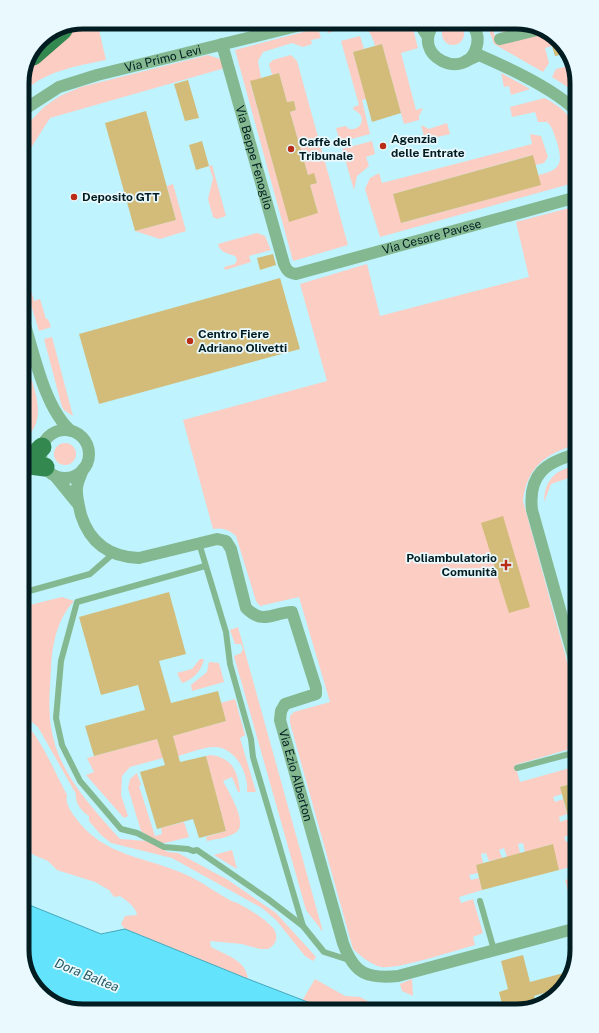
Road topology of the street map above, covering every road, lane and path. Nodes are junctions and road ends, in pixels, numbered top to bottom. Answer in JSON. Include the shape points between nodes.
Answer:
{"nodes":[{"id":1,"x":284,"y":29,"type":"edge"},
{"id":2,"x":423,"y":29,"type":"edge"},
{"id":3,"x":431,"y":29,"type":"edge"},
{"id":4,"x":475,"y":29,"type":"edge"},
{"id":5,"x":531,"y":31,"type":"edge"},
{"id":6,"x":55,"y":37,"type":"edge"},
{"id":7,"x":428,"y":37,"type":"junction"},
{"id":8,"x":500,"y":39,"type":"dead end"},
{"id":9,"x":478,"y":43,"type":"junction"},
{"id":10,"x":222,"y":44,"type":"junction"},
{"id":11,"x":40,"y":50,"type":"edge"},
{"id":12,"x":466,"y":61,"type":"junction"},
{"id":13,"x":500,"y":64,"type":"junction"},
{"id":14,"x":29,"y":106,"type":"edge"},
{"id":15,"x":570,"y":106,"type":"edge"},
{"id":16,"x":570,"y":199,"type":"edge"},
{"id":17,"x":287,"y":270,"type":"joint"},
{"id":18,"x":29,"y":336,"type":"edge"},
{"id":19,"x":51,"y":404,"type":"junction"},
{"id":20,"x":71,"y":431,"type":"junction"},
{"id":21,"x":45,"y":442,"type":"junction"},
{"id":22,"x":570,"y":456,"type":"edge"},
{"id":23,"x":29,"y":458,"type":"edge"},
{"id":24,"x":29,"y":465,"type":"edge"},
{"id":25,"x":83,"y":469,"type":"junction"},
{"id":26,"x":50,"y":471,"type":"junction"},
{"id":27,"x":78,"y":504,"type":"junction"},
{"id":28,"x":199,"y":543,"type":"junction"},
{"id":29,"x":114,"y":553,"type":"junction"},
{"id":30,"x":205,"y":566,"type":"junction"},
{"id":31,"x":29,"y":591,"type":"edge"},
{"id":32,"x":570,"y":645,"type":"edge"},
{"id":33,"x":570,"y":754,"type":"edge"},
{"id":34,"x":517,"y":768,"type":"dead end"},
{"id":35,"x":480,"y":900,"type":"dead end"},
{"id":36,"x":303,"y":926,"type":"junction"},
{"id":37,"x":570,"y":930,"type":"edge"},
{"id":38,"x":494,"y":950,"type":"junction"},
{"id":39,"x":349,"y":960,"type":"junction"}],
"edges":[{"from":1,"to":10,"type":"street","name":"Via Primo Levi"},
{"from":2,"to":7,"type":"street"},
{"from":3,"to":7,"type":"street"},
{"from":4,"to":9,"type":"street"},
{"from":5,"to":8,"type":"street"},
{"from":6,"to":11,"type":"main road"},
{"from":7,"to":12,"type":"street","via":[[431,51],[439,60],[451,64]]},
{"from":9,"to":12,"type":"street"},
{"from":9,"to":13,"type":"street"},
{"from":10,"to":14,"type":"street","name":"Via Primo Levi","via":[[59,86]]},
{"from":10,"to":17,"type":"street","name":"Via Beppe Fenoglio"},
{"from":12,"to":13,"type":"street","via":[[479,55]]},
{"from":13,"to":15,"type":"street"},
{"from":16,"to":17,"type":"street","name":"Via Cesare Pavese","via":[[296,274]]},
{"from":18,"to":19,"type":"street"},
{"from":19,"to":20,"type":"street","via":[[59,419]]},
{"from":19,"to":21,"type":"street","via":[[52,424]]},
{"from":20,"to":21,"type":"street","via":[[59,430]]},
{"from":20,"to":25,"type":"street","via":[[84,440],[88,447],[87,463]]},
{"from":21,"to":23,"type":"main road"},
{"from":21,"to":26,"type":"street","via":[[41,454]]},
{"from":22,"to":32,"type":"street","via":[[552,462],[542,470],[532,490],[531,499]]},
{"from":24,"to":26,"type":"main road"},
{"from":25,"to":26,"type":"street","via":[[73,476],[61,478]]},
{"from":25,"to":27,"type":"street","name":"Via Ezio Alberton","via":[[77,487]]},
{"from":26,"to":27,"type":"street"},
{"from":27,"to":29,"type":"street","name":"Via Ezio Alberton","via":[[90,536],[105,550]]},
{"from":28,"to":29,"type":"street","name":"Via Ezio Alberton","via":[[139,558],[127,558]]},
{"from":28,"to":30,"type":"lane"},
{"from":28,"to":39,"type":"street","name":"Via Ezio Alberton","via":[[217,539],[226,541],[232,549],[246,608],[253,615],[264,618],[292,612],[295,618],[316,694],[285,704],[280,720]]},
{"from":29,"to":31,"type":"lane","via":[[90,574]]},
{"from":30,"to":36,"type":"lane","via":[[226,632],[230,664],[251,739],[253,757]]},
{"from":30,"to":36,"type":"lane","via":[[77,602],[61,661],[56,718],[62,745],[80,781],[121,829],[137,833],[164,847],[197,850]]},
{"from":33,"to":34,"type":"lane"},
{"from":35,"to":38,"type":"lane"},
{"from":36,"to":39,"type":"lane","via":[[324,952]]},
{"from":37,"to":38,"type":"street","name":"Via Ezio Alberton"},
{"from":38,"to":39,"type":"street","name":"Via Ezio Alberton","via":[[398,976],[380,978],[364,975]]}]}
